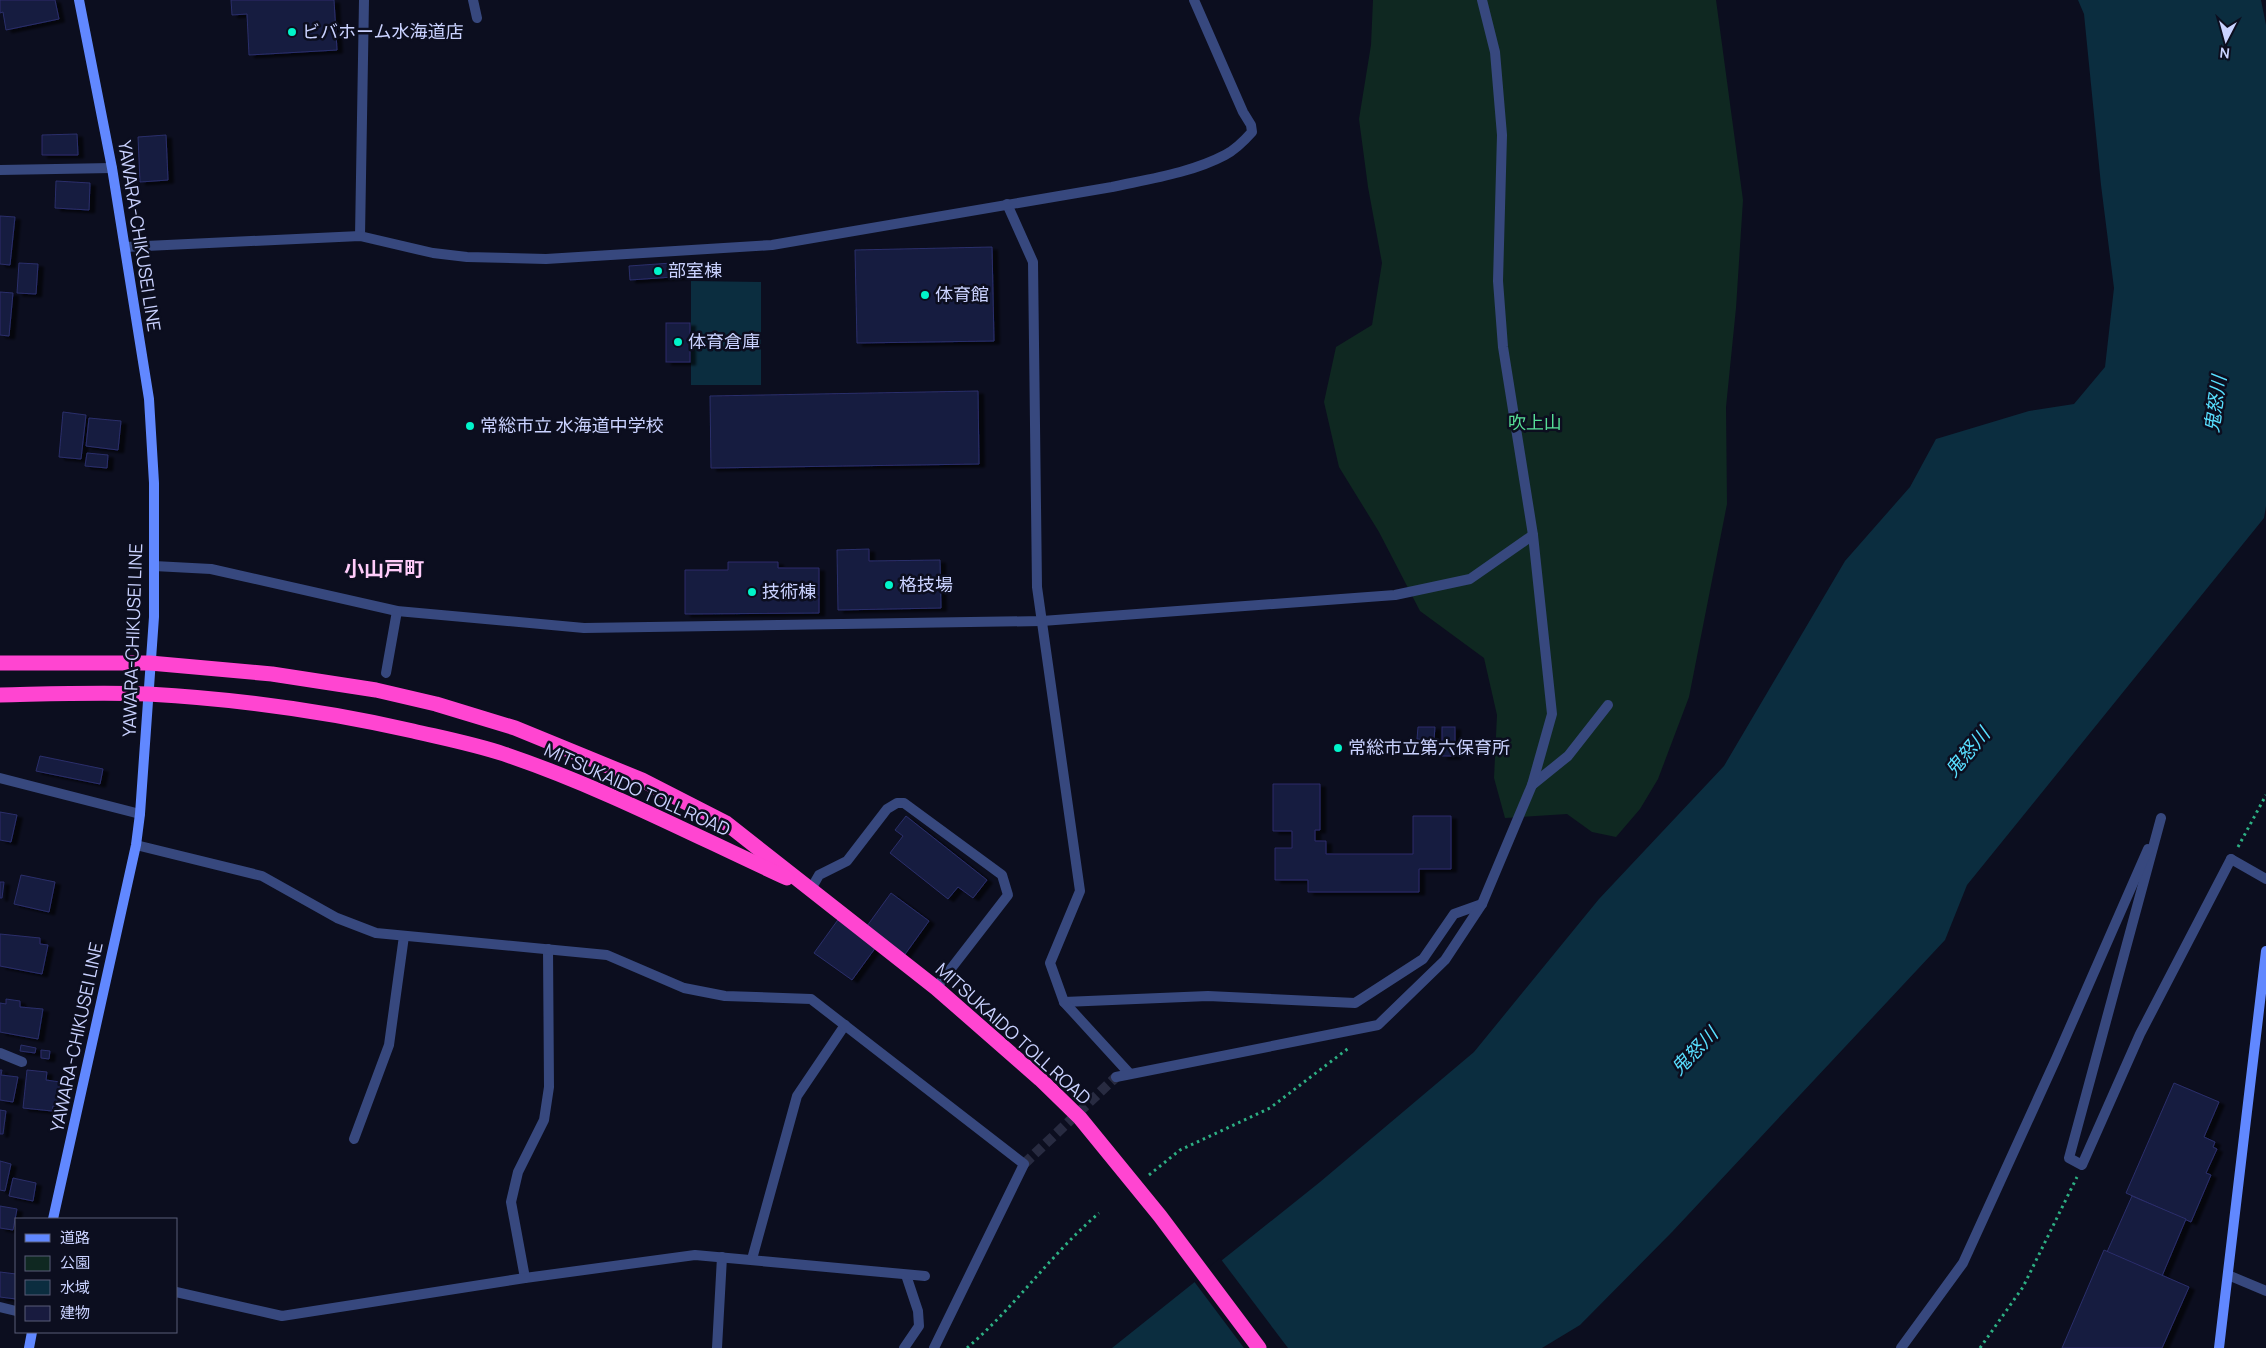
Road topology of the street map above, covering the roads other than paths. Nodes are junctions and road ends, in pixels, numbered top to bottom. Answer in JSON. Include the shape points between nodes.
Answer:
{"nodes":[{"id":1,"x":79,"y":0,"type":"edge"},
{"id":2,"x":364,"y":0,"type":"edge"},
{"id":3,"x":473,"y":0,"type":"edge"},
{"id":4,"x":1194,"y":0,"type":"edge"},
{"id":5,"x":1482,"y":0,"type":"edge"},
{"id":6,"x":477,"y":18,"type":"dead end"},
{"id":7,"x":112,"y":168,"type":"junction"},
{"id":8,"x":0,"y":170,"type":"edge"},
{"id":9,"x":1006,"y":204,"type":"junction"},
{"id":10,"x":360,"y":236,"type":"junction"},
{"id":11,"x":125,"y":247,"type":"junction"},
{"id":12,"x":1532,"y":535,"type":"junction"},
{"id":13,"x":154,"y":566,"type":"junction"},
{"id":14,"x":397,"y":611,"type":"junction"},
{"id":15,"x":1042,"y":621,"type":"junction"},
{"id":16,"x":0,"y":663,"type":"edge"},
{"id":17,"x":150,"y":663,"type":"junction"},
{"id":18,"x":386,"y":673,"type":"dead end"},
{"id":19,"x":148,"y":694,"type":"junction"},
{"id":20,"x":0,"y":696,"type":"edge"},
{"id":21,"x":1608,"y":706,"type":"dead end"},
{"id":22,"x":0,"y":778,"type":"edge"},
{"id":23,"x":1532,"y":785,"type":"junction"},
{"id":24,"x":140,"y":814,"type":"junction"},
{"id":25,"x":136,"y":845,"type":"junction"},
{"id":26,"x":2266,"y":879,"type":"edge"},
{"id":27,"x":811,"y":889,"type":"junction"},
{"id":28,"x":1482,"y":904,"type":"junction"},
{"id":29,"x":404,"y":936,"type":"junction"},
{"id":30,"x":548,"y":949,"type":"junction"},
{"id":31,"x":2266,"y":951,"type":"edge"},
{"id":32,"x":936,"y":988,"type":"junction"},
{"id":33,"x":1064,"y":1002,"type":"junction"},
{"id":34,"x":845,"y":1025,"type":"junction"},
{"id":35,"x":0,"y":1053,"type":"edge"},
{"id":36,"x":22,"y":1062,"type":"dead end"},
{"id":37,"x":1129,"y":1073,"type":"junction"},
{"id":38,"x":1116,"y":1077,"type":"tunnel mouth"},
{"id":39,"x":354,"y":1139,"type":"dead end"},
{"id":40,"x":54,"y":1218,"type":"edge"},
{"id":41,"x":722,"y":1257,"type":"junction"},
{"id":42,"x":752,"y":1259,"type":"junction"},
{"id":43,"x":906,"y":1275,"type":"junction"},
{"id":44,"x":925,"y":1276,"type":"dead end"},
{"id":45,"x":2228,"y":1276,"type":"junction"},
{"id":46,"x":525,"y":1278,"type":"junction"},
{"id":47,"x":2266,"y":1291,"type":"edge"},
{"id":48,"x":178,"y":1292,"type":"edge"},
{"id":49,"x":0,"y":1307,"type":"edge"},
{"id":50,"x":15,"y":1311,"type":"edge"},
{"id":51,"x":32,"y":1333,"type":"edge"},
{"id":52,"x":29,"y":1348,"type":"edge"},
{"id":53,"x":717,"y":1348,"type":"edge"},
{"id":54,"x":904,"y":1348,"type":"edge"},
{"id":55,"x":934,"y":1348,"type":"edge"},
{"id":56,"x":1259,"y":1348,"type":"edge"},
{"id":57,"x":1901,"y":1348,"type":"edge"},
{"id":58,"x":2219,"y":1348,"type":"edge"}],
"edges":[{"from":1,"to":7,"type":"main road","name":"YAWARA-CHIKUSEI LINE"},
{"from":2,"to":10,"type":"street"},
{"from":3,"to":6,"type":"street"},
{"from":4,"to":9,"type":"street","via":[[1252,132],[1225,155],[1176,172],[1112,187]]},
{"from":5,"to":12,"type":"street","via":[[1494,52],[1502,135],[1498,281],[1504,346]]},
{"from":7,"to":8,"type":"street"},
{"from":7,"to":11,"type":"main road","name":"YAWARA-CHIKUSEI LINE"},
{"from":9,"to":10,"type":"street","via":[[772,245],[546,259],[433,253]]},
{"from":9,"to":15,"type":"street","via":[[1032,262],[1037,587]]},
{"from":10,"to":11,"type":"street"},
{"from":11,"to":13,"type":"main road","name":"YAWARA-CHIKUSEI LINE","via":[[149,399]]},
{"from":12,"to":15,"type":"street","via":[[1470,579],[1394,595]]},
{"from":12,"to":23,"type":"street","via":[[1552,714]]},
{"from":13,"to":14,"type":"street","via":[[211,569]]},
{"from":13,"to":17,"type":"main road","name":"YAWARA-CHIKUSEI LINE"},
{"from":14,"to":15,"type":"street","via":[[584,628]]},
{"from":14,"to":18,"type":"street"},
{"from":15,"to":33,"type":"street","via":[[1080,891],[1050,962]]},
{"from":16,"to":17,"type":"highway","name":"MITSUKAIDO TOLL ROAD"},
{"from":17,"to":19,"type":"main road","name":"YAWARA-CHIKUSEI LINE"},
{"from":17,"to":27,"type":"highway","name":"MITSUKAIDO TOLL ROAD","via":[[272,674],[376,690],[515,728],[642,780],[726,823]]},
{"from":19,"to":20,"type":"highway","name":"MITSUKAIDO TOLL ROAD"},
{"from":19,"to":24,"type":"main road","name":"YAWARA-CHIKUSEI LINE"},
{"from":19,"to":27,"type":"highway","name":"MITSUKAIDO TOLL ROAD","via":[[328,713],[504,754],[592,787]]},
{"from":21,"to":23,"type":"street","via":[[1568,756]]},
{"from":22,"to":24,"type":"street"},
{"from":23,"to":28,"type":"street"},
{"from":24,"to":25,"type":"main road","name":"YAWARA-CHIKUSEI LINE"},
{"from":25,"to":29,"type":"street","via":[[262,876],[337,918],[376,933]]},
{"from":25,"to":40,"type":"main road","name":"YAWARA-CHIKUSEI LINE"},
{"from":26,"to":57,"type":"street","via":[[2231,859],[2140,1034],[2082,1165],[2069,1158],[2161,818],[1963,1263]]},
{"from":27,"to":32,"type":"highway","name":"MITSUKAIDO TOLL ROAD"},
{"from":27,"to":32,"type":"street","via":[[819,875],[847,861],[887,809],[897,803],[904,803],[1002,875],[1008,894]]},
{"from":28,"to":33,"type":"street","via":[[1454,914],[1422,959],[1356,1003],[1208,996]]},
{"from":28,"to":37,"type":"street","via":[[1445,960],[1378,1025]]},
{"from":29,"to":30,"type":"street"},
{"from":29,"to":39,"type":"street","via":[[389,1045]]},
{"from":30,"to":34,"type":"street","via":[[607,955],[684,988],[725,996],[812,999]]},
{"from":30,"to":46,"type":"street","via":[[549,1087],[544,1120],[518,1172],[511,1202]]},
{"from":31,"to":45,"type":"main road"},
{"from":32,"to":56,"type":"highway","name":"MITSUKAIDO TOLL ROAD","via":[[1080,1118],[1160,1216]]},
{"from":33,"to":37,"type":"street"},
{"from":34,"to":42,"type":"street","via":[[797,1096]]},
{"from":34,"to":55,"type":"street","via":[[1024,1164]]},
{"from":35,"to":36,"type":"street"},
{"from":37,"to":38,"type":"street"},
{"from":41,"to":42,"type":"street"},
{"from":41,"to":46,"type":"street","via":[[695,1255]]},
{"from":41,"to":53,"type":"street"},
{"from":42,"to":43,"type":"street"},
{"from":43,"to":44,"type":"street"},
{"from":43,"to":54,"type":"street","via":[[918,1311],[919,1326]]},
{"from":45,"to":47,"type":"street"},
{"from":45,"to":58,"type":"main road"},
{"from":46,"to":48,"type":"street","via":[[282,1316]]},
{"from":49,"to":50,"type":"street"},
{"from":51,"to":52,"type":"main road"}]}
